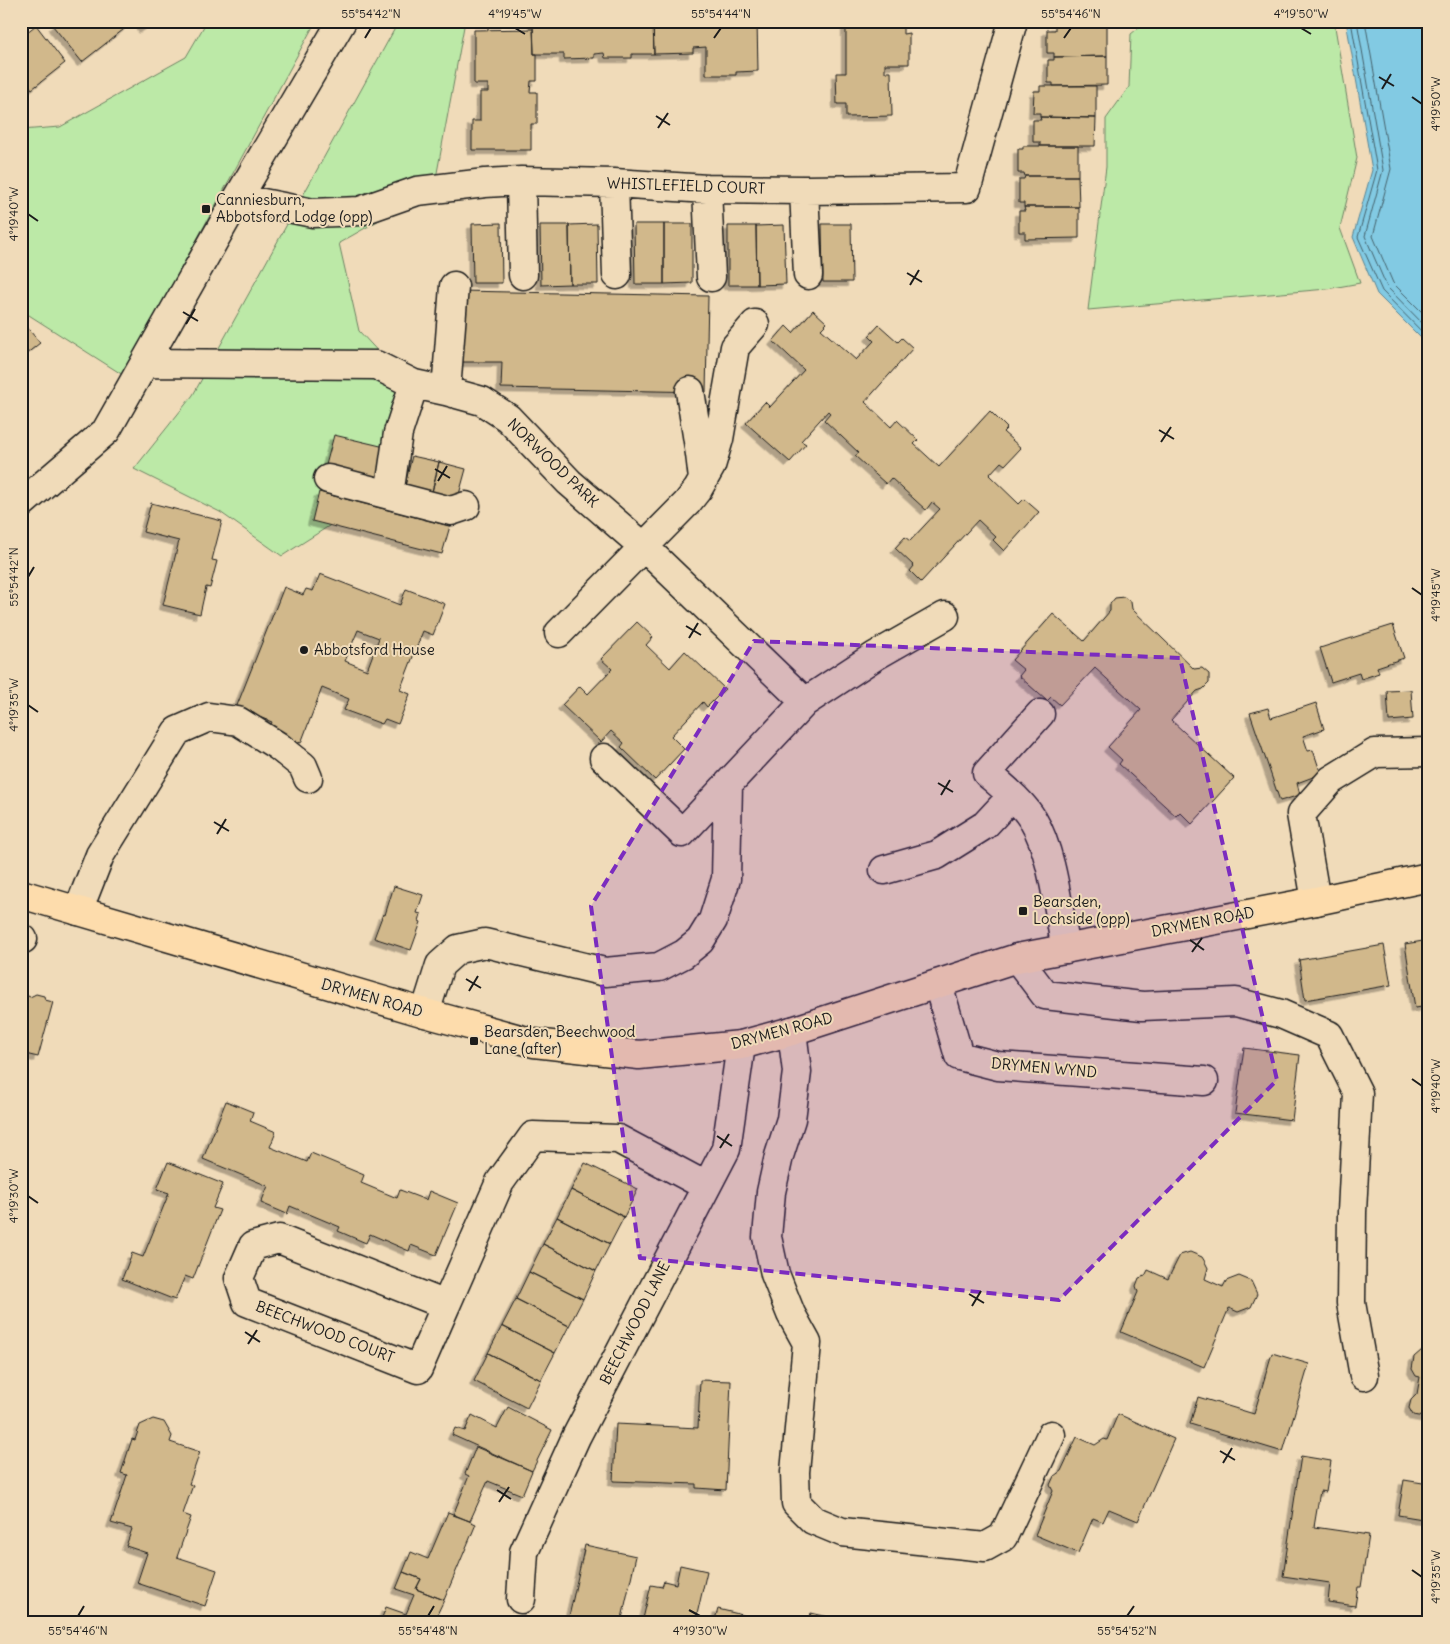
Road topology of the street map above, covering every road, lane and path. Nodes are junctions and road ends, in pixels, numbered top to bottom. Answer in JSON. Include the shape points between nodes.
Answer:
{"nodes":[{"id":1,"x":342,"y":21,"type":"edge"},
{"id":2,"x":1013,"y":21,"type":"edge"},
{"id":3,"x":521,"y":181,"type":"junction"},
{"id":4,"x":614,"y":183,"type":"junction"},
{"id":5,"x":708,"y":189,"type":"junction"},
{"id":6,"x":804,"y":190,"type":"junction"},
{"id":7,"x":238,"y":198,"type":"junction"},
{"id":8,"x":522,"y":275,"type":"dead end"},
{"id":9,"x":617,"y":275,"type":"dead end"},
{"id":10,"x":808,"y":275,"type":"dead end"},
{"id":11,"x":711,"y":277,"type":"dead end"},
{"id":12,"x":454,"y":286,"type":"dead end"},
{"id":13,"x":755,"y":324,"type":"dead end"},
{"id":14,"x":145,"y":363,"type":"junction"},
{"id":15,"x":414,"y":384,"type":"junction"},
{"id":16,"x":446,"y":391,"type":"junction"},
{"id":17,"x":690,"y":391,"type":"dead end"},
{"id":18,"x":328,"y":479,"type":"dead end"},
{"id":19,"x":703,"y":482,"type":"junction"},
{"id":20,"x":389,"y":495,"type":"junction"},
{"id":21,"x":21,"y":504,"type":"edge"},
{"id":22,"x":466,"y":506,"type":"dead end"},
{"id":23,"x":644,"y":547,"type":"junction"},
{"id":24,"x":945,"y":616,"type":"dead end"},
{"id":25,"x":559,"y":633,"type":"dead end"},
{"id":26,"x":805,"y":702,"type":"junction"},
{"id":27,"x":1040,"y":714,"type":"dead end"},
{"id":28,"x":1429,"y":752,"type":"edge"},
{"id":29,"x":604,"y":758,"type":"dead end"},
{"id":30,"x":308,"y":778,"type":"dead end"},
{"id":31,"x":728,"y":784,"type":"junction"},
{"id":32,"x":1012,"y":796,"type":"junction"},
{"id":33,"x":884,"y":870,"type":"dead end"},
{"id":34,"x":1429,"y":877,"type":"edge"},
{"id":35,"x":21,"y":894,"type":"edge"},
{"id":36,"x":1316,"y":901,"type":"junction"},
{"id":37,"x":78,"y":911,"type":"junction"},
{"id":38,"x":1066,"y":949,"type":"junction"},
{"id":39,"x":1017,"y":958,"type":"junction"},
{"id":40,"x":938,"y":984,"type":"junction"},
{"id":41,"x":424,"y":1014,"type":"junction"},
{"id":42,"x":792,"y":1031,"type":"junction"},
{"id":43,"x":741,"y":1045,"type":"junction"},
{"id":44,"x":1204,"y":1081,"type":"dead end"},
{"id":45,"x":706,"y":1186,"type":"junction"},
{"id":46,"x":446,"y":1304,"type":"junction"},
{"id":47,"x":1364,"y":1376,"type":"dead end"},
{"id":48,"x":1051,"y":1435,"type":"dead end"},
{"id":49,"x":521,"y":1599,"type":"dead end"}],
"edges":[{"from":1,"to":7,"type":"street"},
{"from":2,"to":6,"type":"street","name":"WHISTLEFIELD COURT","via":[[967,188]]},
{"from":3,"to":4,"type":"street","name":"WHISTLEFIELD COURT"},
{"from":3,"to":7,"type":"street","name":"WHISTLEFIELD COURT","via":[[417,191],[360,211],[314,213]]},
{"from":3,"to":8,"type":"street"},
{"from":4,"to":5,"type":"street","name":"WHISTLEFIELD COURT"},
{"from":4,"to":9,"type":"street"},
{"from":5,"to":6,"type":"street","name":"WHISTLEFIELD COURT"},
{"from":5,"to":11,"type":"street"},
{"from":6,"to":10,"type":"street"},
{"from":7,"to":14,"type":"street"},
{"from":12,"to":16,"type":"street","via":[[455,339]]},
{"from":13,"to":19,"type":"street","via":[[735,347],[719,439]]},
{"from":14,"to":15,"type":"street","name":"NORWOOD PARK","via":[[376,365]]},
{"from":14,"to":21,"type":"street","via":[[106,431]]},
{"from":15,"to":16,"type":"street","name":"NORWOOD PARK"},
{"from":15,"to":20,"type":"street","via":[[398,433]]},
{"from":16,"to":23,"type":"street","name":"NORWOOD PARK","via":[[482,401],[508,418],[569,482]]},
{"from":17,"to":19,"type":"street"},
{"from":18,"to":20,"type":"street"},
{"from":19,"to":23,"type":"street"},
{"from":20,"to":22,"type":"street","via":[[451,511]]},
{"from":23,"to":25,"type":"street"},
{"from":23,"to":26,"type":"street","name":"NORWOOD PARK"},
{"from":24,"to":26,"type":"street","via":[[875,656]]},
{"from":26,"to":31,"type":"street"},
{"from":27,"to":32,"type":"street","via":[[987,773]]},
{"from":28,"to":36,"type":"street","via":[[1375,753],[1331,780],[1301,814]]},
{"from":29,"to":31,"type":"street","via":[[682,833]]},
{"from":30,"to":37,"type":"street","via":[[303,766],[238,721],[209,717],[177,731],[100,855]]},
{"from":31,"to":41,"type":"street","via":[[726,879],[713,920],[700,941],[684,954],[659,967],[605,972],[485,942],[458,949],[440,965]]},
{"from":32,"to":33,"type":"street","via":[[985,825],[937,854]]},
{"from":32,"to":38,"type":"street","via":[[1032,818],[1046,846]]},
{"from":34,"to":36,"type":"main road","name":"DRYMEN ROAD"},
{"from":35,"to":37,"type":"main road","name":"DRYMEN ROAD"},
{"from":36,"to":38,"type":"main road","name":"DRYMEN ROAD"},
{"from":37,"to":41,"type":"main road","name":"DRYMEN ROAD"},
{"from":38,"to":39,"type":"main road","name":"DRYMEN ROAD"},
{"from":39,"to":40,"type":"main road","name":"DRYMEN ROAD"},
{"from":39,"to":47,"type":"street","via":[[1045,995],[1142,1006],[1236,1002],[1281,1014],[1329,1035],[1358,1093],[1351,1303]]},
{"from":40,"to":42,"type":"main road","name":"DRYMEN ROAD"},
{"from":40,"to":44,"type":"street","name":"DRYMEN WYND","via":[[959,1056],[998,1066]]},
{"from":41,"to":43,"type":"main road","name":"DRYMEN ROAD","via":[[534,1044],[639,1056]]},
{"from":42,"to":43,"type":"main road","name":"DRYMEN ROAD"},
{"from":42,"to":48,"type":"street","via":[[798,1072],[791,1119],[771,1192],[767,1237],[774,1274],[807,1343],[795,1472],[796,1502],[813,1520],[842,1532],[985,1547],[1002,1537]]},
{"from":43,"to":45,"type":"street","name":"BEECHWOOD LANE","via":[[726,1149]]},
{"from":45,"to":46,"type":"street","name":"BEECHWOOD COURT","via":[[618,1139],[532,1136],[500,1182]]},
{"from":45,"to":49,"type":"street","name":"BEECHWOOD LANE","via":[[576,1437],[524,1552]]},
{"from":46,"to":46,"type":"street","name":"BEECHWOOD COURT","via":[[418,1369],[247,1302],[239,1278],[253,1246],[279,1239]]}]}
